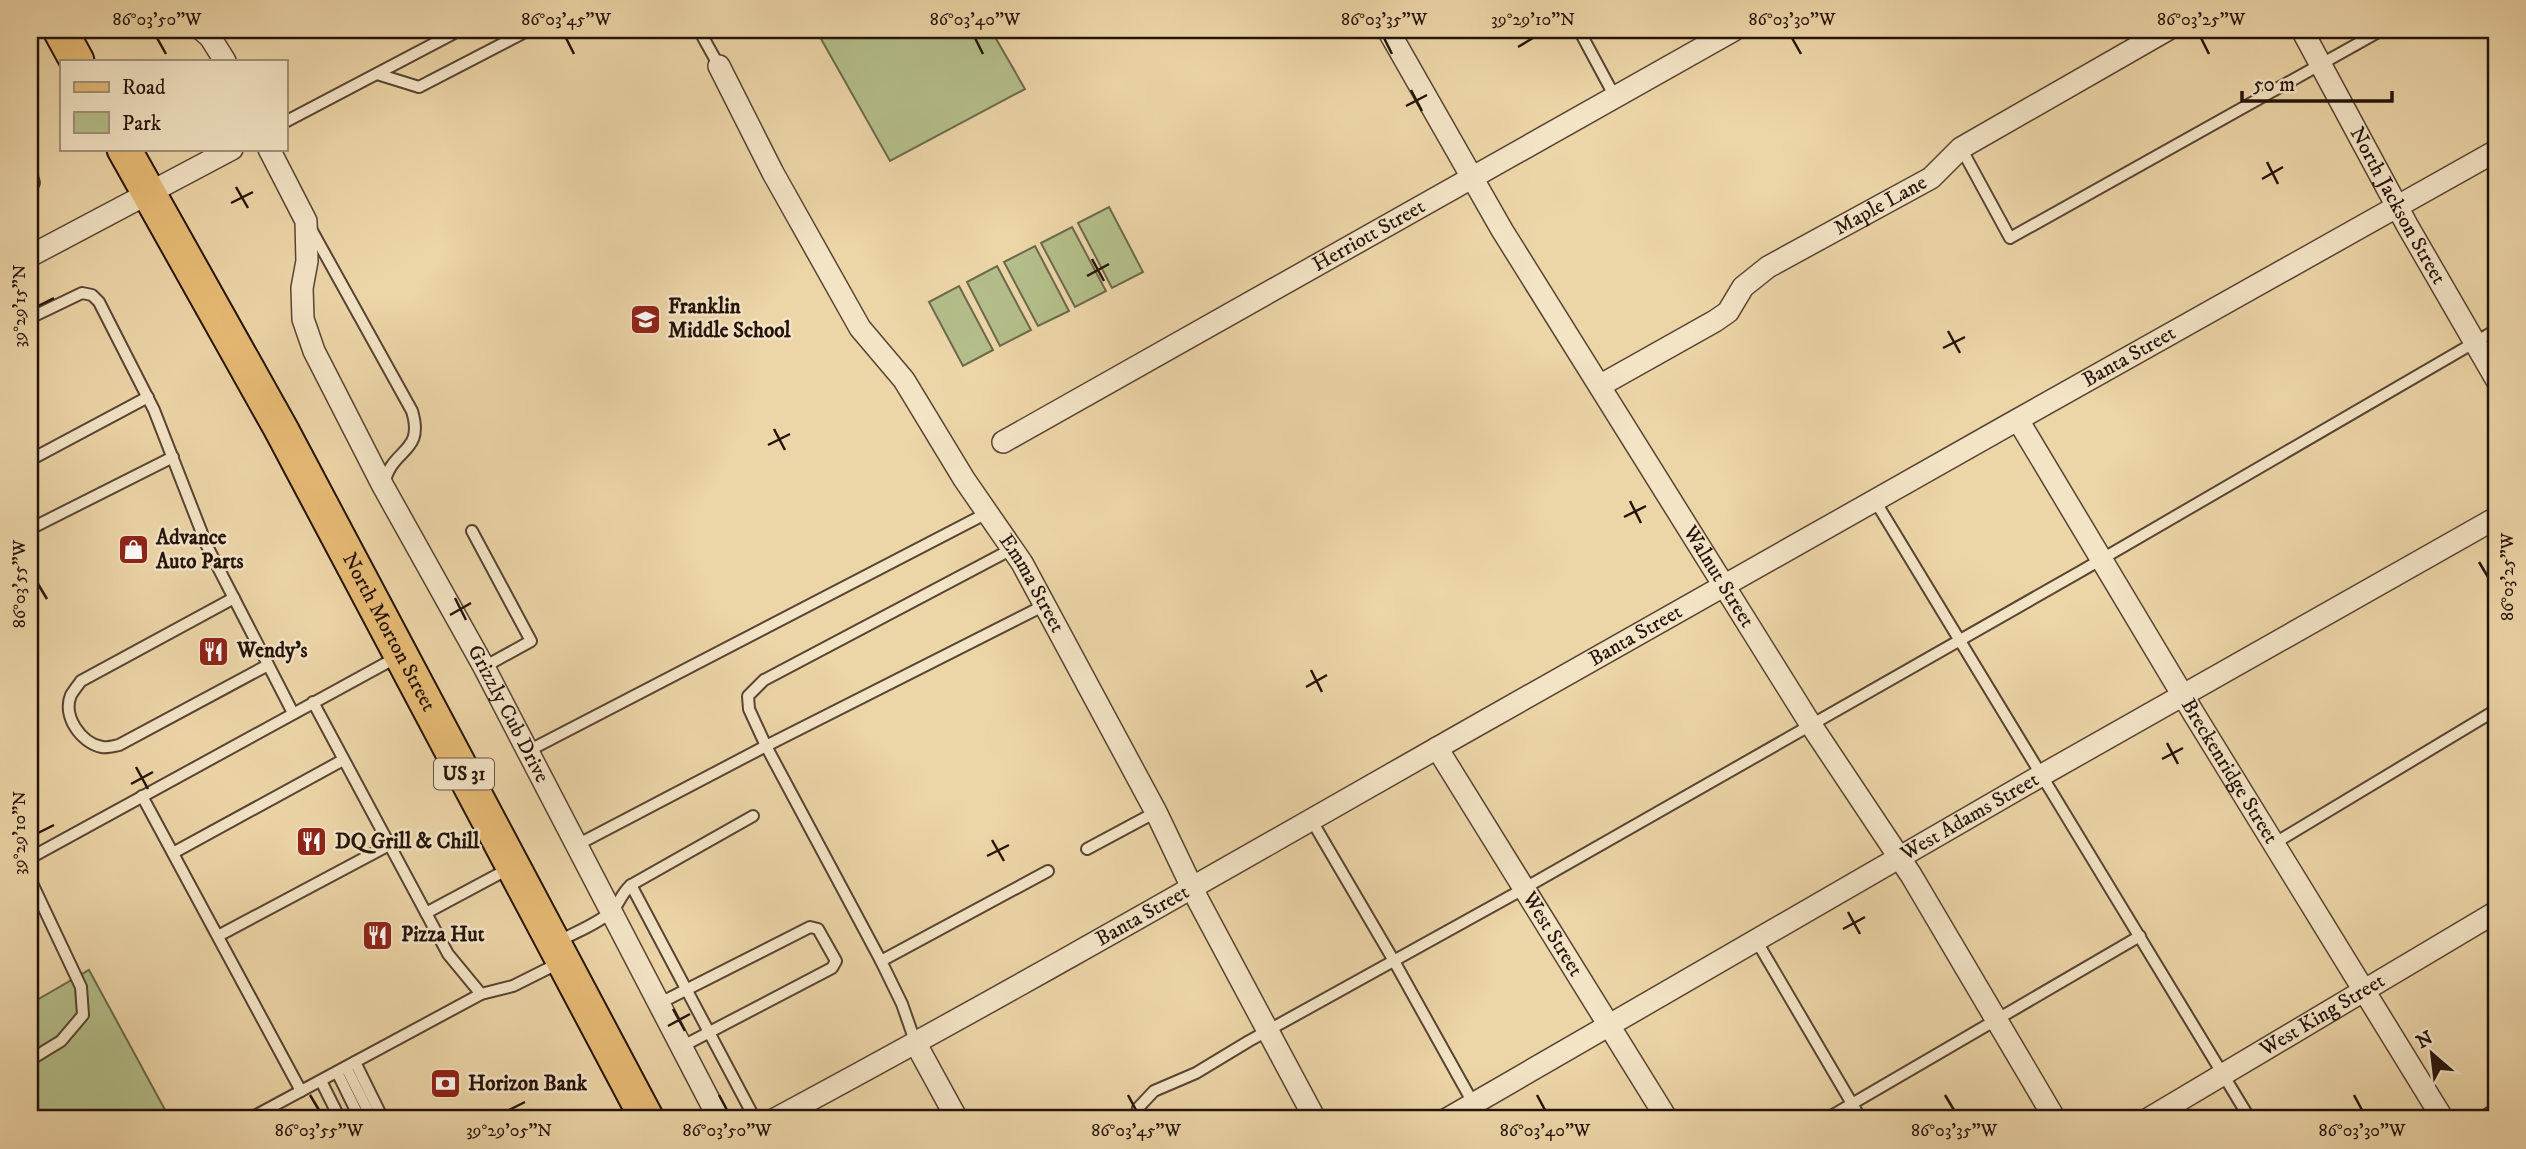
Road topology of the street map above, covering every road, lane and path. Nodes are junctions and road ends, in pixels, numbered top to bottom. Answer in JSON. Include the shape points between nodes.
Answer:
{"nodes":[{"id":1,"x":60,"y":30,"type":"edge"},
{"id":2,"x":202,"y":30,"type":"edge"},
{"id":3,"x":460,"y":30,"type":"edge"},
{"id":4,"x":529,"y":30,"type":"edge"},
{"id":5,"x":699,"y":30,"type":"edge"},
{"id":6,"x":1388,"y":30,"type":"edge"},
{"id":7,"x":1579,"y":30,"type":"edge"},
{"id":8,"x":1734,"y":30,"type":"edge"},
{"id":9,"x":2167,"y":30,"type":"edge"},
{"id":10,"x":2302,"y":30,"type":"edge"},
{"id":11,"x":2382,"y":30,"type":"edge"},
{"id":12,"x":2491,"y":30,"type":"edge"},
{"id":13,"x":2496,"y":40,"type":"edge"},
{"id":14,"x":76,"y":60,"type":"edge"},
{"id":15,"x":224,"y":60,"type":"edge"},
{"id":16,"x":2321,"y":65,"type":"junction"},
{"id":17,"x":719,"y":66,"type":"joint"},
{"id":18,"x":377,"y":74,"type":"junction"},
{"id":19,"x":1615,"y":97,"type":"junction"},
{"id":20,"x":287,"y":121,"type":"edge"},
{"id":21,"x":1961,"y":148,"type":"junction"},
{"id":22,"x":125,"y":150,"type":"edge"},
{"id":23,"x":230,"y":150,"type":"edge"},
{"id":24,"x":270,"y":150,"type":"edge"},
{"id":25,"x":2496,"y":151,"type":"edge"},
{"id":26,"x":30,"y":169,"type":"edge"},
{"id":27,"x":1471,"y":178,"type":"junction"},
{"id":28,"x":30,"y":189,"type":"edge"},
{"id":29,"x":148,"y":193,"type":"junction"},
{"id":30,"x":2397,"y":206,"type":"junction"},
{"id":31,"x":306,"y":221,"type":"junction"},
{"id":32,"x":30,"y":256,"type":"edge"},
{"id":33,"x":30,"y":318,"type":"edge"},
{"id":34,"x":2496,"y":330,"type":"edge"},
{"id":35,"x":2474,"y":342,"type":"junction"},
{"id":36,"x":2496,"y":379,"type":"edge"},
{"id":37,"x":1601,"y":385,"type":"junction"},
{"id":38,"x":148,"y":397,"type":"junction"},
{"id":39,"x":2018,"y":420,"type":"junction"},
{"id":40,"x":1003,"y":442,"type":"dead end"},
{"id":41,"x":173,"y":457,"type":"junction"},
{"id":42,"x":30,"y":460,"type":"edge"},
{"id":43,"x":383,"y":486,"type":"junction"},
{"id":44,"x":1874,"y":499,"type":"junction"},
{"id":45,"x":987,"y":513,"type":"junction"},
{"id":46,"x":2496,"y":518,"type":"edge"},
{"id":47,"x":30,"y":529,"type":"edge"},
{"id":48,"x":472,"y":531,"type":"dead end"},
{"id":49,"x":1012,"y":549,"type":"junction"},
{"id":50,"x":2102,"y":559,"type":"junction"},
{"id":51,"x":1725,"y":586,"type":"junction"},
{"id":52,"x":234,"y":598,"type":"junction"},
{"id":53,"x":1045,"y":605,"type":"junction"},
{"id":54,"x":1960,"y":640,"type":"junction"},
{"id":55,"x":401,"y":655,"type":"junction"},
{"id":56,"x":268,"y":665,"type":"junction"},
{"id":57,"x":484,"y":667,"type":"junction"},
{"id":58,"x":2184,"y":696,"type":"junction"},
{"id":59,"x":313,"y":702,"type":"junction"},
{"id":60,"x":2496,"y":710,"type":"edge"},
{"id":61,"x":293,"y":713,"type":"junction"},
{"id":62,"x":1811,"y":725,"type":"junction"},
{"id":63,"x":766,"y":746,"type":"junction"},
{"id":64,"x":1437,"y":748,"type":"junction"},
{"id":65,"x":528,"y":751,"type":"junction"},
{"id":66,"x":344,"y":760,"type":"junction"},
{"id":67,"x":2042,"y":775,"type":"junction"},
{"id":68,"x":142,"y":796,"type":"junction"},
{"id":69,"x":1156,"y":812,"type":"junction"},
{"id":70,"x":753,"y":816,"type":"dead end"},
{"id":71,"x":1312,"y":821,"type":"junction"},
{"id":72,"x":2275,"y":843,"type":"junction"},
{"id":73,"x":389,"y":845,"type":"junction"},
{"id":74,"x":575,"y":846,"type":"junction"},
{"id":75,"x":1087,"y":849,"type":"dead end"},
{"id":76,"x":173,"y":853,"type":"junction"},
{"id":77,"x":30,"y":858,"type":"edge"},
{"id":78,"x":1900,"y":858,"type":"junction"},
{"id":79,"x":513,"y":866,"type":"junction"},
{"id":80,"x":1048,"y":871,"type":"dead end"},
{"id":81,"x":30,"y":879,"type":"edge"},
{"id":82,"x":631,"y":885,"type":"junction"},
{"id":83,"x":1193,"y":888,"type":"junction"},
{"id":84,"x":1525,"y":888,"type":"junction"},
{"id":85,"x":2496,"y":912,"type":"edge"},
{"id":86,"x":426,"y":913,"type":"junction"},
{"id":87,"x":611,"y":913,"type":"junction"},
{"id":88,"x":218,"y":936,"type":"junction"},
{"id":89,"x":2140,"y":936,"type":"junction"},
{"id":90,"x":1756,"y":940,"type":"junction"},
{"id":91,"x":558,"y":952,"type":"junction"},
{"id":92,"x":881,"y":961,"type":"junction"},
{"id":93,"x":1394,"y":961,"type":"junction"},
{"id":94,"x":2364,"y":989,"type":"junction"},
{"id":95,"x":688,"y":990,"type":"junction"},
{"id":96,"x":481,"y":995,"type":"junction"},
{"id":97,"x":658,"y":1004,"type":"junction"},
{"id":98,"x":1997,"y":1021,"type":"junction"},
{"id":99,"x":1608,"y":1026,"type":"junction"},
{"id":100,"x":709,"y":1032,"type":"junction"},
{"id":101,"x":1268,"y":1032,"type":"junction"},
{"id":102,"x":916,"y":1044,"type":"junction"},
{"id":103,"x":681,"y":1047,"type":"junction"},
{"id":104,"x":30,"y":1060,"type":"edge"},
{"id":105,"x":346,"y":1067,"type":"junction"},
{"id":106,"x":2222,"y":1075,"type":"junction"},
{"id":107,"x":321,"y":1081,"type":"junction"},
{"id":108,"x":301,"y":1091,"type":"junction"},
{"id":109,"x":1852,"y":1104,"type":"junction"},
{"id":110,"x":2496,"y":1109,"type":"edge"},
{"id":111,"x":1478,"y":1112,"type":"edge"},
{"id":112,"x":265,"y":1116,"type":"edge"},
{"id":113,"x":250,"y":1119,"type":"edge"},
{"id":114,"x":340,"y":1119,"type":"edge"},
{"id":115,"x":360,"y":1119,"type":"edge"},
{"id":116,"x":372,"y":1119,"type":"edge"},
{"id":117,"x":383,"y":1119,"type":"edge"},
{"id":118,"x":647,"y":1119,"type":"edge"},
{"id":119,"x":719,"y":1119,"type":"edge"},
{"id":120,"x":755,"y":1119,"type":"edge"},
{"id":121,"x":775,"y":1119,"type":"edge"},
{"id":122,"x":957,"y":1119,"type":"edge"},
{"id":123,"x":1136,"y":1119,"type":"edge"},
{"id":124,"x":1315,"y":1119,"type":"edge"},
{"id":125,"x":1447,"y":1119,"type":"edge"},
{"id":126,"x":1667,"y":1119,"type":"edge"},
{"id":127,"x":1826,"y":1119,"type":"edge"},
{"id":128,"x":1861,"y":1119,"type":"edge"},
{"id":129,"x":2055,"y":1119,"type":"edge"},
{"id":130,"x":2148,"y":1119,"type":"edge"},
{"id":131,"x":2250,"y":1119,"type":"edge"},
{"id":132,"x":2443,"y":1119,"type":"edge"},
{"id":133,"x":2479,"y":1119,"type":"edge"}],
"edges":[{"from":1,"to":14,"type":"main road"},
{"from":2,"to":15,"type":"street"},
{"from":3,"to":18,"type":"lane"},
{"from":4,"to":18,"type":"lane","via":[[419,87]]},
{"from":5,"to":17,"type":"lane"},
{"from":6,"to":27,"type":"street","name":"Walnut Street"},
{"from":7,"to":19,"type":"lane"},
{"from":8,"to":19,"type":"street","name":"Herriott Street"},
{"from":9,"to":21,"type":"street","name":"Maple Lane"},
{"from":10,"to":16,"type":"street","name":"North Jackson Street"},
{"from":11,"to":16,"type":"lane"},
{"from":12,"to":13,"type":"lane"},
{"from":16,"to":21,"type":"lane","via":[[2010,238]]},
{"from":16,"to":30,"type":"street","name":"North Jackson Street"},
{"from":17,"to":45,"type":"street","name":"Emma Street","via":[[860,328],[904,380]]},
{"from":18,"to":20,"type":"lane"},
{"from":19,"to":27,"type":"street","name":"Herriott Street"},
{"from":21,"to":37,"type":"street","name":"Maple Lane","via":[[1931,178],[1755,276],[1728,312],[1715,321]]},
{"from":22,"to":29,"type":"main road","name":"North Morton Street","number":"US 31"},
{"from":23,"to":29,"type":"street"},
{"from":24,"to":31,"type":"street","name":"Grizzly Cub Drive"},
{"from":25,"to":30,"type":"street","name":"Banta Street"},
{"from":26,"to":28,"type":"lane","via":[[34,183]]},
{"from":27,"to":37,"type":"street","name":"Walnut Street"},
{"from":27,"to":40,"type":"street","name":"Herriott Street"},
{"from":29,"to":32,"type":"street"},
{"from":29,"to":55,"type":"main road","name":"North Morton Street","number":"US 31"},
{"from":30,"to":35,"type":"street","name":"North Jackson Street"},
{"from":30,"to":39,"type":"street","name":"Banta Street"},
{"from":31,"to":43,"type":"street","name":"Grizzly Cub Drive","via":[[303,319],[313,351]]},
{"from":31,"to":43,"type":"lane","via":[[417,427],[414,440],[391,463]]},
{"from":33,"to":38,"type":"lane","via":[[82,292],[92,295]]},
{"from":34,"to":35,"type":"lane"},
{"from":35,"to":36,"type":"street","name":"North Jackson Street"},
{"from":35,"to":50,"type":"lane"},
{"from":37,"to":51,"type":"street","name":"Walnut Street"},
{"from":38,"to":41,"type":"lane"},
{"from":38,"to":42,"type":"lane"},
{"from":39,"to":44,"type":"street","name":"Banta Street"},
{"from":39,"to":50,"type":"street","name":"Breckenridge Street"},
{"from":41,"to":47,"type":"lane"},
{"from":41,"to":52,"type":"lane","via":[[207,546]]},
{"from":43,"to":57,"type":"street","name":"Grizzly Cub Drive"},
{"from":44,"to":51,"type":"street","name":"Banta Street"},
{"from":44,"to":54,"type":"lane"},
{"from":45,"to":49,"type":"street","name":"Emma Street"},
{"from":45,"to":65,"type":"lane"},
{"from":46,"to":58,"type":"street","name":"West Adams Street"},
{"from":48,"to":57,"type":"lane","via":[[531,641]]},
{"from":49,"to":53,"type":"street","name":"Emma Street"},
{"from":49,"to":63,"type":"lane","via":[[764,680],[748,696]]},
{"from":50,"to":54,"type":"lane"},
{"from":50,"to":58,"type":"street","name":"Breckenridge Street"},
{"from":51,"to":62,"type":"street","name":"Walnut Street"},
{"from":51,"to":64,"type":"street","name":"Banta Street"},
{"from":52,"to":56,"type":"lane"},
{"from":52,"to":56,"type":"lane","via":[[81,681],[70,696],[76,730],[87,741],[104,747],[119,745]]},
{"from":53,"to":63,"type":"lane"},
{"from":53,"to":69,"type":"street","name":"Emma Street"},
{"from":54,"to":62,"type":"lane"},
{"from":54,"to":67,"type":"lane"},
{"from":55,"to":59,"type":"lane"},
{"from":55,"to":79,"type":"main road","name":"North Morton Street","number":"US 31"},
{"from":56,"to":61,"type":"lane"},
{"from":57,"to":65,"type":"street","name":"Grizzly Cub Drive"},
{"from":58,"to":67,"type":"street","name":"West Adams Street"},
{"from":58,"to":72,"type":"street","name":"Breckenridge Street"},
{"from":59,"to":61,"type":"lane"},
{"from":59,"to":66,"type":"lane"},
{"from":60,"to":72,"type":"lane"},
{"from":61,"to":68,"type":"lane"},
{"from":62,"to":78,"type":"street","name":"Walnut Street"},
{"from":62,"to":84,"type":"lane"},
{"from":63,"to":74,"type":"lane"},
{"from":63,"to":92,"type":"lane"},
{"from":64,"to":71,"type":"street","name":"Banta Street"},
{"from":64,"to":84,"type":"street","name":"West Street"},
{"from":65,"to":74,"type":"street","name":"Grizzly Cub Drive"},
{"from":66,"to":73,"type":"lane"},
{"from":66,"to":76,"type":"lane"},
{"from":67,"to":78,"type":"street","name":"West Adams Street"},
{"from":67,"to":89,"type":"lane"},
{"from":68,"to":76,"type":"lane"},
{"from":68,"to":77,"type":"lane"},
{"from":69,"to":75,"type":"lane"},
{"from":69,"to":83,"type":"street","name":"Emma Street"},
{"from":70,"to":82,"type":"lane"},
{"from":71,"to":83,"type":"street","name":"Banta Street"},
{"from":71,"to":93,"type":"lane"},
{"from":72,"to":94,"type":"street","name":"Breckenridge Street"},
{"from":73,"to":86,"type":"lane"},
{"from":73,"to":88,"type":"lane"},
{"from":74,"to":87,"type":"street","name":"Grizzly Cub Drive"},
{"from":76,"to":88,"type":"lane"},
{"from":78,"to":90,"type":"street","name":"West Adams Street"},
{"from":78,"to":98,"type":"street","name":"Walnut Street"},
{"from":79,"to":86,"type":"lane"},
{"from":79,"to":91,"type":"main road","name":"North Morton Street","number":"US 31"},
{"from":80,"to":92,"type":"lane"},
{"from":81,"to":104,"type":"lane","via":[[80,987],[83,1015],[61,1041]]},
{"from":82,"to":87,"type":"lane"},
{"from":82,"to":95,"type":"lane"},
{"from":83,"to":101,"type":"street","name":"Emma Street"},
{"from":83,"to":102,"type":"street","name":"Banta Street"},
{"from":84,"to":93,"type":"lane"},
{"from":84,"to":99,"type":"street","name":"West Street"},
{"from":85,"to":94,"type":"street","name":"West King Street"},
{"from":86,"to":96,"type":"lane","via":[[448,954]]},
{"from":87,"to":91,"type":"lane"},
{"from":87,"to":97,"type":"street","name":"Grizzly Cub Drive"},
{"from":88,"to":108,"type":"lane"},
{"from":89,"to":98,"type":"lane"},
{"from":89,"to":106,"type":"lane"},
{"from":90,"to":99,"type":"street","name":"West Adams Street"},
{"from":90,"to":109,"type":"lane"},
{"from":91,"to":96,"type":"lane","via":[[513,986]]},
{"from":91,"to":118,"type":"main road","name":"North Morton Street","number":"US 31"},
{"from":92,"to":102,"type":"lane"},
{"from":93,"to":101,"type":"lane"},
{"from":93,"to":111,"type":"lane"},
{"from":94,"to":106,"type":"street","name":"West King Street"},
{"from":94,"to":132,"type":"street","name":"Breckenridge Street"},
{"from":95,"to":97,"type":"lane"},
{"from":95,"to":100,"type":"lane"},
{"from":95,"to":100,"type":"lane","via":[[810,927],[818,929],[836,961],[832,968]]},
{"from":96,"to":105,"type":"lane"},
{"from":97,"to":103,"type":"street","name":"Grizzly Cub Drive"},
{"from":98,"to":109,"type":"lane"},
{"from":98,"to":129,"type":"street","name":"Walnut Street"},
{"from":99,"to":111,"type":"street","name":"West Adams Street"},
{"from":99,"to":126,"type":"street","name":"West Street"},
{"from":100,"to":103,"type":"lane"},
{"from":100,"to":120,"type":"lane"},
{"from":101,"to":123,"type":"lane","via":[[1154,1091],[1138,1108]]},
{"from":101,"to":124,"type":"street","name":"Emma Street"},
{"from":102,"to":121,"type":"street","name":"Banta Street"},
{"from":102,"to":122,"type":"street"},
{"from":103,"to":119,"type":"street","name":"Grizzly Cub Drive"},
{"from":105,"to":107,"type":"lane"},
{"from":105,"to":115,"type":"lane"},
{"from":105,"to":116,"type":"lane"},
{"from":105,"to":117,"type":"lane"},
{"from":106,"to":130,"type":"street","name":"West King Street"},
{"from":106,"to":131,"type":"lane"},
{"from":107,"to":108,"type":"lane"},
{"from":107,"to":114,"type":"lane"},
{"from":108,"to":112,"type":"lane"},
{"from":109,"to":127,"type":"lane"},
{"from":109,"to":128,"type":"lane"},
{"from":110,"to":133,"type":"lane"},
{"from":111,"to":125,"type":"street","name":"West Adams Street"},
{"from":112,"to":113,"type":"lane"}]}
